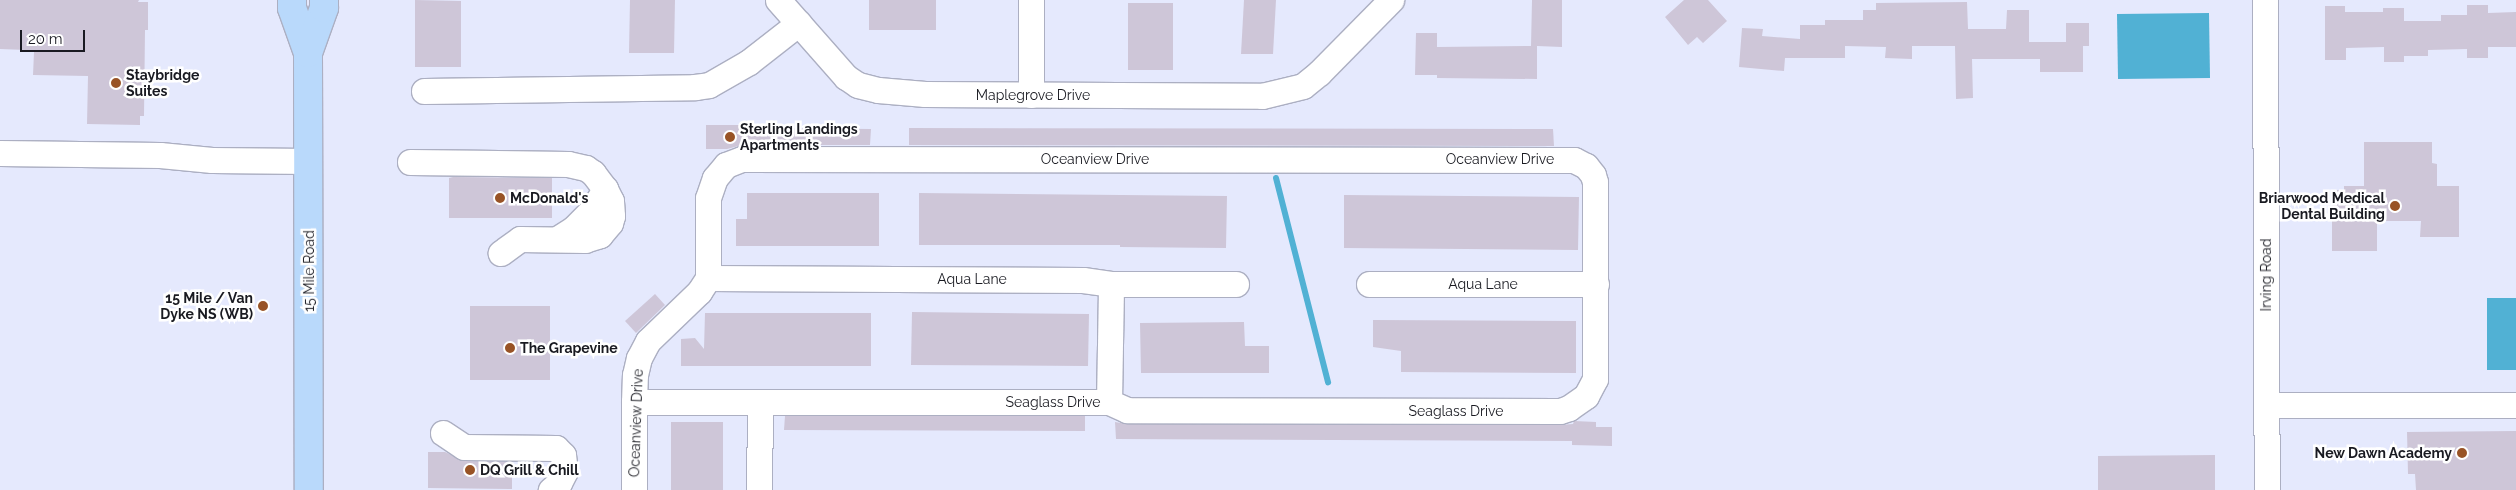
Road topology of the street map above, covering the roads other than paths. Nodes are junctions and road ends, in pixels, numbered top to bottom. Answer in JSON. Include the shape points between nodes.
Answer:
{"nodes":[{"id":1,"x":292,"y":0,"type":"edge"},
{"id":2,"x":324,"y":0,"type":"edge"},
{"id":3,"x":778,"y":0,"type":"edge"},
{"id":4,"x":1031,"y":0,"type":"edge"},
{"id":5,"x":1391,"y":0,"type":"edge"},
{"id":6,"x":2265,"y":0,"type":"edge"},
{"id":7,"x":799,"y":23,"type":"junction"},
{"id":8,"x":308,"y":53,"type":"junction"},
{"id":9,"x":424,"y":91,"type":"dead end"},
{"id":10,"x":1031,"y":94,"type":"junction"},
{"id":11,"x":0,"y":153,"type":"edge"},
{"id":12,"x":308,"y":161,"type":"junction"},
{"id":13,"x":410,"y":162,"type":"dead end"},
{"id":14,"x":501,"y":253,"type":"dead end"},
{"id":15,"x":708,"y":278,"type":"junction"},
{"id":16,"x":1110,"y":284,"type":"junction"},
{"id":17,"x":1236,"y":284,"type":"dead end"},
{"id":18,"x":1369,"y":284,"type":"dead end"},
{"id":19,"x":1596,"y":284,"type":"junction"},
{"id":20,"x":1586,"y":396,"type":"joint"},
{"id":21,"x":634,"y":402,"type":"junction"},
{"id":22,"x":760,"y":402,"type":"junction"},
{"id":23,"x":1109,"y":402,"type":"junction"},
{"id":24,"x":2266,"y":405,"type":"junction"},
{"id":25,"x":2516,"y":405,"type":"edge"},
{"id":26,"x":443,"y":433,"type":"dead end"},
{"id":27,"x":309,"y":490,"type":"edge"},
{"id":28,"x":551,"y":490,"type":"edge"},
{"id":29,"x":634,"y":490,"type":"edge"},
{"id":30,"x":759,"y":490,"type":"edge"},
{"id":31,"x":2267,"y":490,"type":"edge"}],
"edges":[{"from":1,"to":8,"type":"main road","name":"15 Mile Road"},
{"from":2,"to":8,"type":"main road","name":"15 Mile Road"},
{"from":3,"to":7,"type":"street","name":"Maplegrove Drive"},
{"from":4,"to":10,"type":"street"},
{"from":5,"to":10,"type":"street","name":"Maplegrove Drive","via":[[1304,86],[1262,96]]},
{"from":6,"to":24,"type":"street","name":"Irving Road"},
{"from":7,"to":9,"type":"street","via":[[750,62],[709,85]]},
{"from":7,"to":10,"type":"street","name":"Maplegrove Drive","via":[[834,64],[858,85],[925,94]]},
{"from":8,"to":12,"type":"main road","name":"15 Mile Road"},
{"from":11,"to":12,"type":"street"},
{"from":12,"to":27,"type":"main road","name":"15 Mile Road"},
{"from":13,"to":14,"type":"street","via":[[568,164],[586,168],[606,189],[612,208],[610,223],[606,230],[593,238],[520,239]]},
{"from":15,"to":16,"type":"street","name":"Aqua Lane","via":[[1083,280]]},
{"from":15,"to":19,"type":"street","name":"Oceanview Drive","via":[[708,198],[715,178],[726,165],[742,159],[1562,160],[1580,163],[1593,175],[1596,190]]},
{"from":15,"to":21,"type":"street","name":"Oceanview Drive","via":[[699,292],[648,341],[635,375]]},
{"from":16,"to":17,"type":"street","name":"Aqua Lane"},
{"from":16,"to":23,"type":"street"},
{"from":18,"to":19,"type":"street","name":"Aqua Lane"},
{"from":19,"to":20,"type":"street","name":"Oceanview Drive","via":[[1596,379]]},
{"from":20,"to":23,"type":"street","name":"Seaglass Drive","via":[[1560,411],[1127,410]]},
{"from":21,"to":22,"type":"street","name":"Seaglass Drive"},
{"from":21,"to":29,"type":"street","name":"Oceanview Drive"},
{"from":22,"to":23,"type":"street","name":"Seaglass Drive"},
{"from":22,"to":30,"type":"street"},
{"from":24,"to":25,"type":"street"},
{"from":24,"to":31,"type":"street","name":"Irving Road"},
{"from":26,"to":28,"type":"street","via":[[464,447],[556,448],[563,455],[565,471]]}]}
